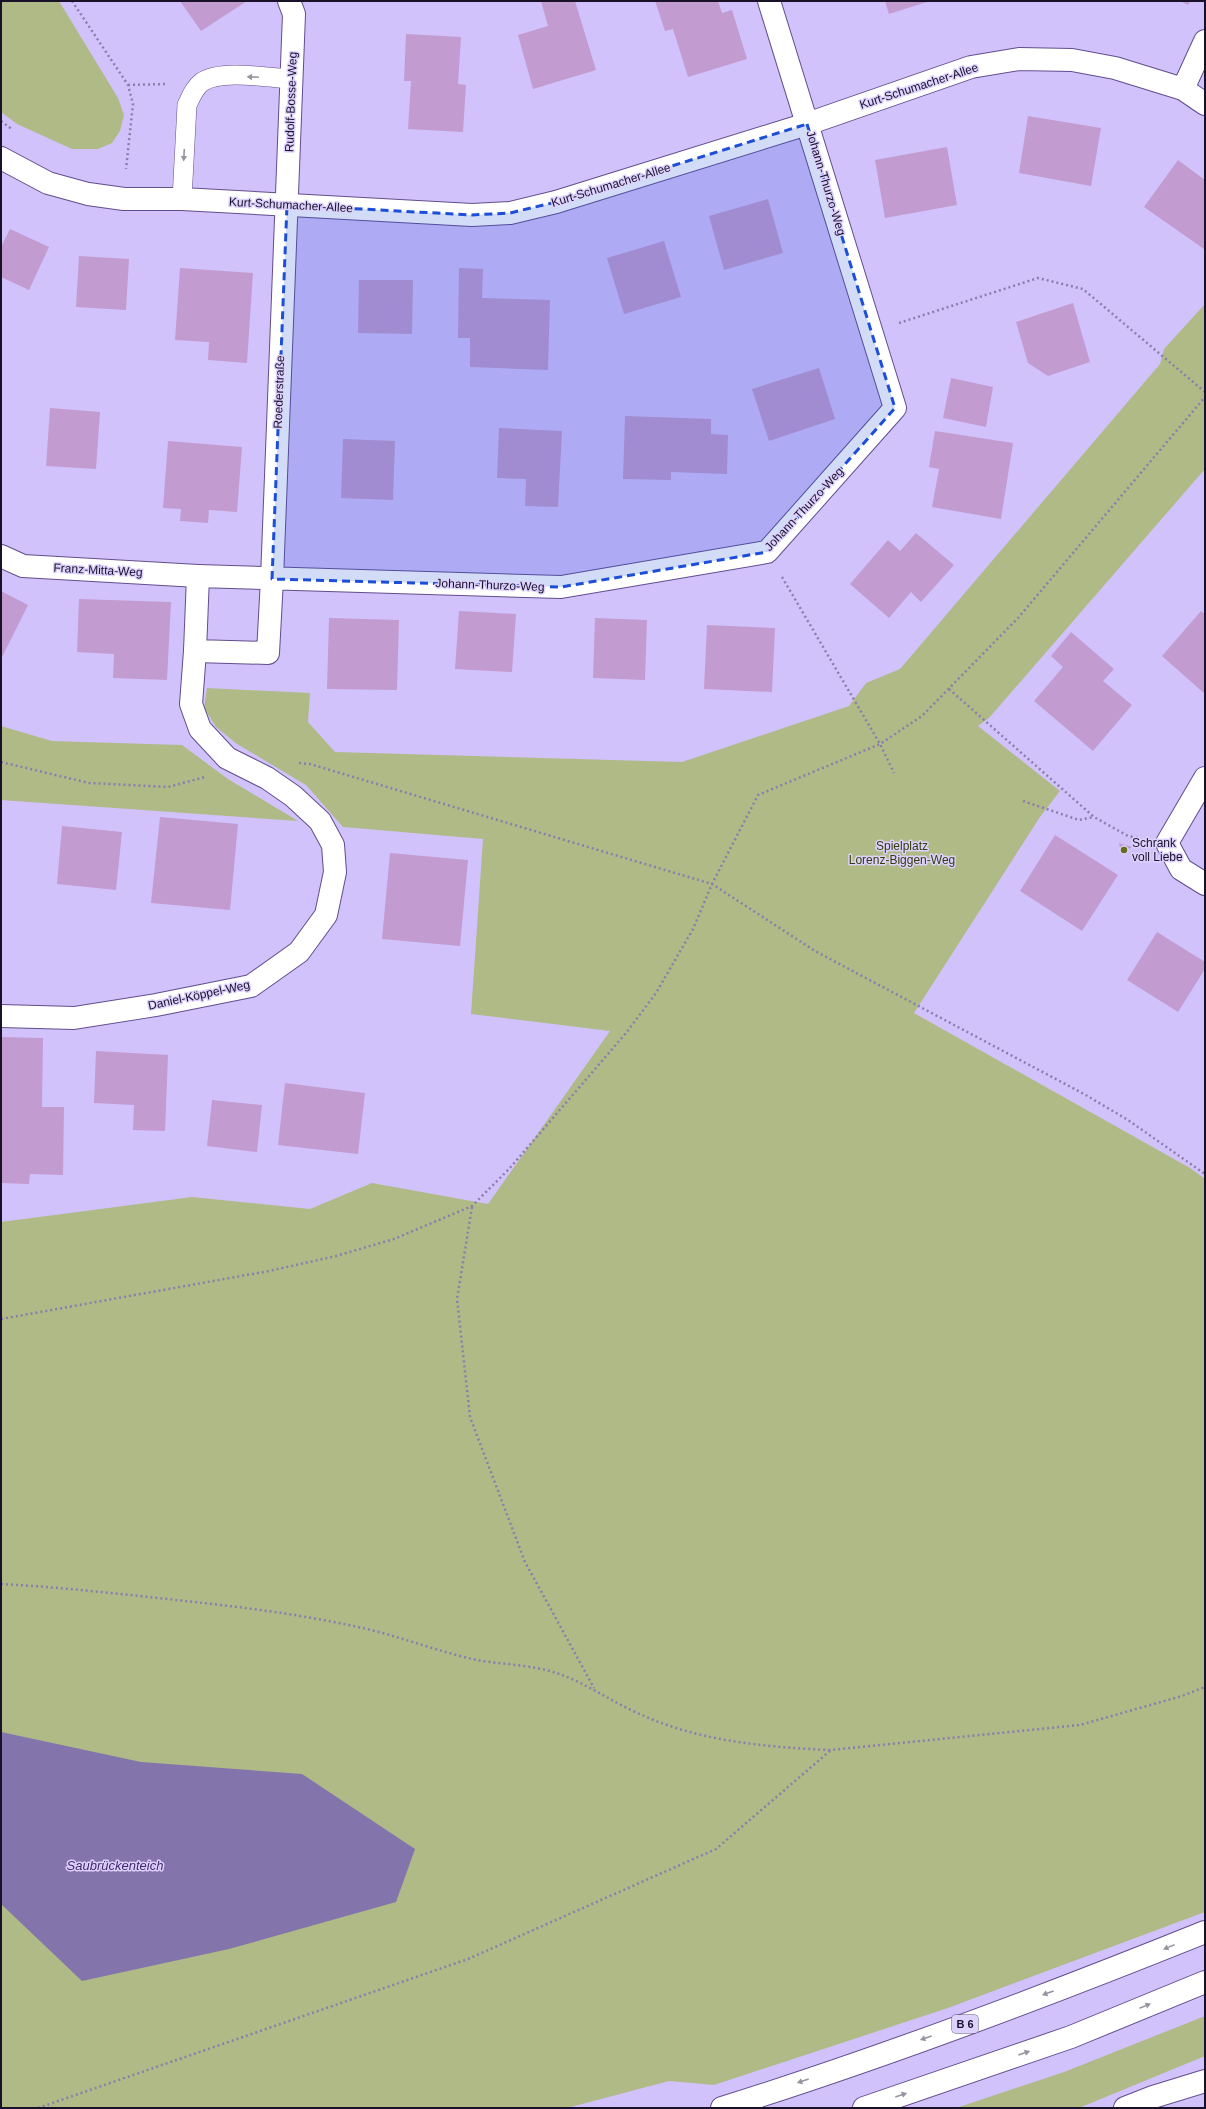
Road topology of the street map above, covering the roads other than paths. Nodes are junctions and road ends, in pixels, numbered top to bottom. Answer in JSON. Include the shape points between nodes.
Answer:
{"nodes":[{"id":1,"x":289,"y":1,"type":"edge"},
{"id":2,"x":769,"y":1,"type":"edge"},
{"id":3,"x":1205,"y":42,"type":"edge"},
{"id":4,"x":292,"y":79,"type":"junction"},
{"id":5,"x":1183,"y":89,"type":"junction"},
{"id":6,"x":1205,"y":104,"type":"edge"},
{"id":7,"x":807,"y":124,"type":"junction"},
{"id":8,"x":1,"y":158,"type":"edge"},
{"id":9,"x":182,"y":199,"type":"junction"},
{"id":10,"x":287,"y":205,"type":"junction"},
{"id":11,"x":1,"y":556,"type":"edge"},
{"id":12,"x":198,"y":576,"type":"junction"},
{"id":13,"x":272,"y":579,"type":"junction"},
{"id":14,"x":195,"y":651,"type":"junction"},
{"id":15,"x":1205,"y":778,"type":"edge"},
{"id":16,"x":1205,"y":884,"type":"edge"},
{"id":17,"x":1,"y":1016,"type":"edge"},
{"id":18,"x":1205,"y":1932,"type":"edge"},
{"id":19,"x":1205,"y":1982,"type":"edge"},
{"id":20,"x":1205,"y":2081,"type":"edge"},
{"id":21,"x":722,"y":2108,"type":"edge"},
{"id":22,"x":864,"y":2108,"type":"edge"},
{"id":23,"x":1125,"y":2108,"type":"edge"}],
"edges":[{"from":1,"to":4,"type":"main road","name":"Rudolf-Bosse-Weg","via":[[294,14]]},
{"from":2,"to":7,"type":"main road","name":"Johann-Thurzo-Weg"},
{"from":3,"to":5,"type":"main road"},
{"from":4,"to":9,"type":"lane","one_way":true,"via":[[218,75],[202,82],[193,92],[187,105]]},
{"from":4,"to":10,"type":"main road","name":"Rudolf-Bosse-Weg"},
{"from":5,"to":6,"type":"main road","name":"Kurt-Schumacher-Allee"},
{"from":5,"to":7,"type":"main road","name":"Kurt-Schumacher-Allee","via":[[1115,68],[1072,60],[1019,59],[971,67]]},
{"from":7,"to":10,"type":"main road","name":"Kurt-Schumacher-Allee","via":[[556,202],[510,213],[472,215]]},
{"from":7,"to":13,"type":"main road","name":"Johann-Thurzo-Weg","via":[[895,408],[767,552],[561,587]]},
{"from":8,"to":9,"type":"main road","name":"Kurt-Schumacher-Allee","via":[[48,183],[88,194],[124,199]]},
{"from":9,"to":10,"type":"main road","name":"Kurt-Schumacher-Allee"},
{"from":10,"to":13,"type":"main road","name":"Roederstraße"},
{"from":11,"to":12,"type":"main road","name":"Franz-Mitta-Weg","via":[[23,566]]},
{"from":12,"to":13,"type":"main road"},
{"from":12,"to":14,"type":"main road"},
{"from":13,"to":14,"type":"main road","name":"Roederstraße","via":[[268,653]]},
{"from":14,"to":17,"type":"main road","name":"Daniel-Köppel-Weg","via":[[191,704],[200,729],[227,758],[267,778],[293,796],[320,822],[333,845],[335,872],[326,915],[299,952],[251,986],[74,1018]]},
{"from":15,"to":16,"type":"main road","via":[[1166,843],[1181,869]]},
{"from":18,"to":21,"type":"main road","number":"B 6","one_way":true,"via":[[934,2036]]},
{"from":22,"to":19,"type":"main road","one_way":true,"via":[[1071,2037]]},
{"from":20,"to":23,"type":"main road"}]}
